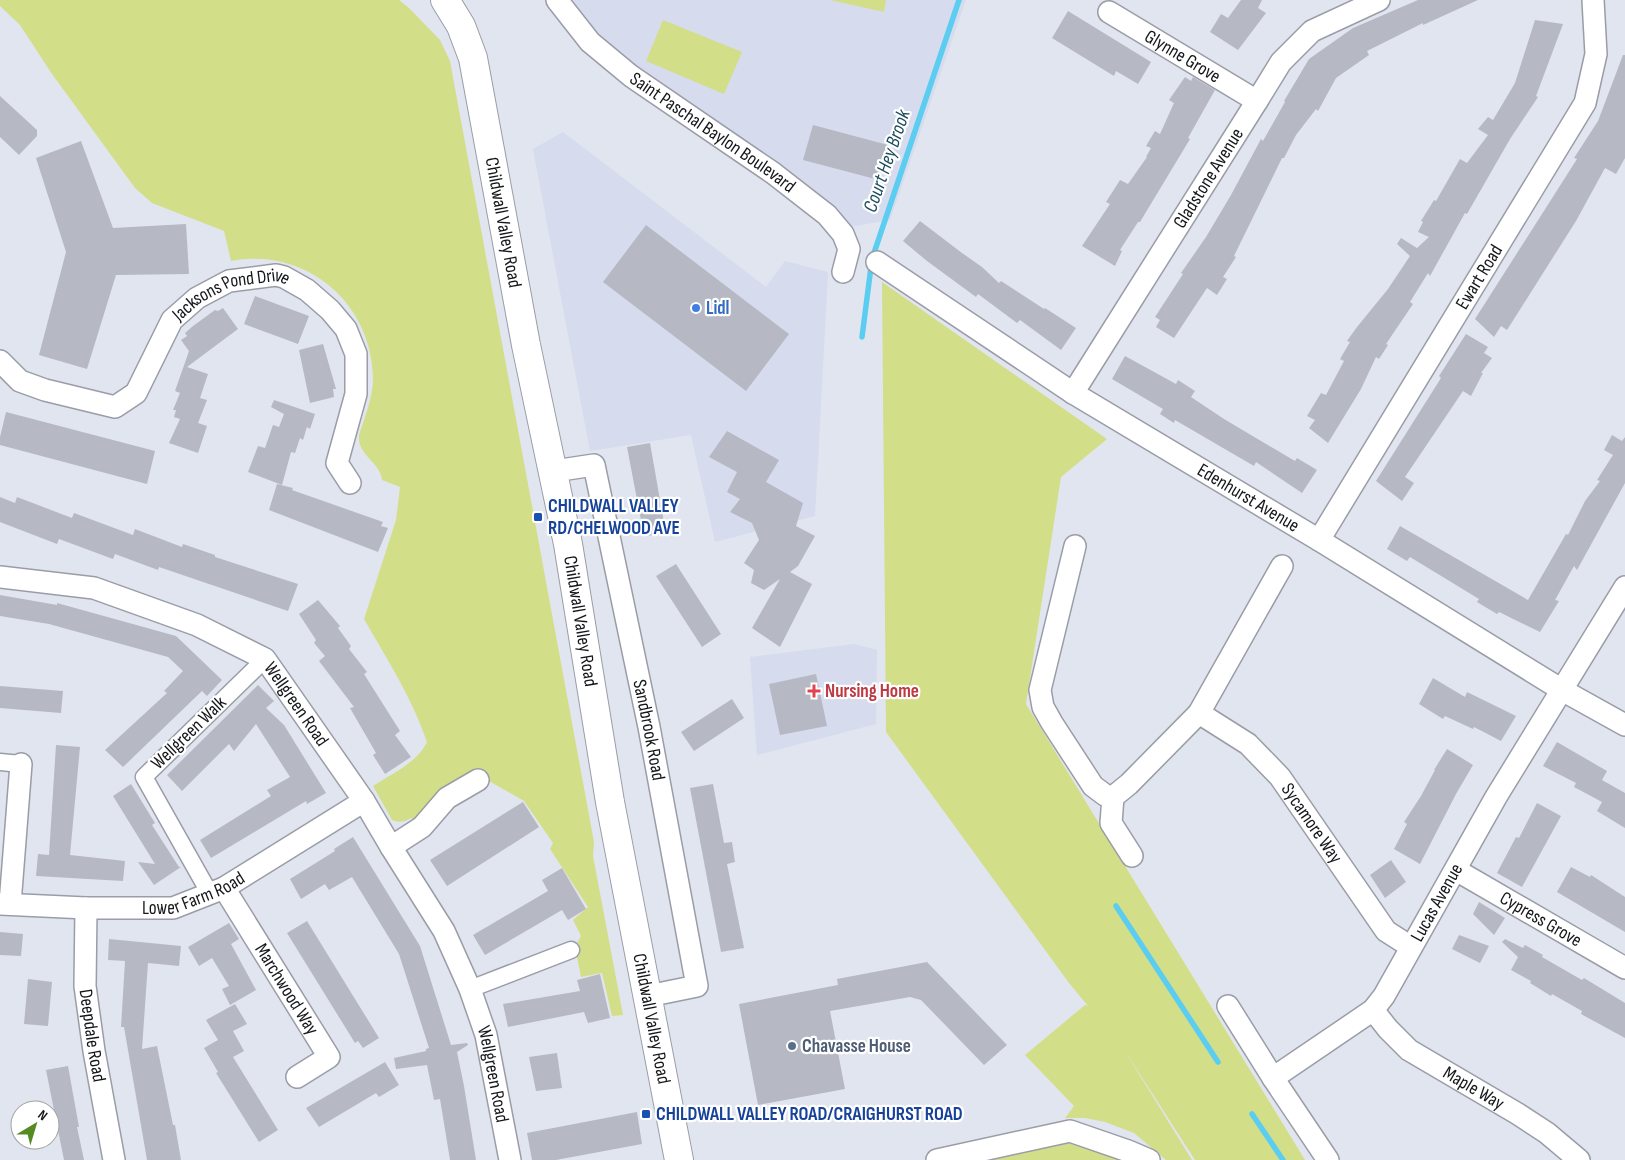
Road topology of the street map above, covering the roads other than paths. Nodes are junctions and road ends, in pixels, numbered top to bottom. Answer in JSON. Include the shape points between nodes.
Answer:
{"nodes":[{"id":1,"x":444,"y":0,"type":"edge"},
{"id":2,"x":557,"y":0,"type":"edge"},
{"id":3,"x":1379,"y":0,"type":"edge"},
{"id":4,"x":1593,"y":0,"type":"edge"},
{"id":5,"x":1109,"y":12,"type":"dead end"},
{"id":6,"x":1258,"y":101,"type":"junction"},
{"id":7,"x":877,"y":262,"type":"dead end"},
{"id":8,"x":843,"y":272,"type":"dead end"},
{"id":9,"x":0,"y":361,"type":"edge"},
{"id":10,"x":1073,"y":393,"type":"junction"},
{"id":11,"x":554,"y":471,"type":"junction"},
{"id":12,"x":350,"y":483,"type":"dead end"},
{"id":13,"x":1319,"y":540,"type":"junction"},
{"id":14,"x":1075,"y":546,"type":"dead end"},
{"id":15,"x":1282,"y":566,"type":"dead end"},
{"id":16,"x":0,"y":577,"type":"edge"},
{"id":17,"x":1625,"y":587,"type":"edge"},
{"id":18,"x":265,"y":659,"type":"junction"},
{"id":19,"x":1562,"y":690,"type":"junction"},
{"id":20,"x":1199,"y":713,"type":"junction"},
{"id":21,"x":1625,"y":725,"type":"edge"},
{"id":22,"x":0,"y":762,"type":"edge"},
{"id":23,"x":21,"y":764,"type":"joint"},
{"id":24,"x":478,"y":780,"type":"dead end"},
{"id":25,"x":1113,"y":797,"type":"junction"},
{"id":26,"x":364,"y":801,"type":"junction"},
{"id":27,"x":391,"y":847,"type":"junction"},
{"id":28,"x":1132,"y":856,"type":"dead end"},
{"id":29,"x":1456,"y":870,"type":"junction"},
{"id":30,"x":217,"y":891,"type":"junction"},
{"id":31,"x":5,"y":904,"type":"edge"},
{"id":32,"x":86,"y":908,"type":"junction"},
{"id":33,"x":1411,"y":946,"type":"junction"},
{"id":34,"x":571,"y":950,"type":"dead end"},
{"id":35,"x":1625,"y":968,"type":"edge"},
{"id":36,"x":470,"y":989,"type":"junction"},
{"id":37,"x":648,"y":996,"type":"junction"},
{"id":38,"x":1228,"y":1006,"type":"dead end"},
{"id":39,"x":1373,"y":1010,"type":"junction"},
{"id":40,"x":297,"y":1077,"type":"dead end"},
{"id":41,"x":1273,"y":1078,"type":"junction"},
{"id":42,"x":114,"y":1160,"type":"edge"},
{"id":43,"x":510,"y":1160,"type":"edge"},
{"id":44,"x":679,"y":1160,"type":"edge"},
{"id":45,"x":938,"y":1160,"type":"edge"},
{"id":46,"x":1149,"y":1160,"type":"edge"},
{"id":47,"x":1328,"y":1160,"type":"edge"},
{"id":48,"x":1579,"y":1160,"type":"edge"}],
"edges":[{"from":1,"to":11,"type":"main road","name":"Childwall Valley Road","via":[[461,26],[473,58],[526,345]]},
{"from":2,"to":8,"type":"street","name":"Saint Paschal Baylon Boulevard","via":[[590,42],[632,76],[774,173],[827,215],[843,234],[849,248]]},
{"from":3,"to":6,"type":"street","name":"Gladstone Avenue","via":[[1312,31],[1281,62]]},
{"from":4,"to":13,"type":"street","name":"Ewart Road","via":[[1596,54],[1585,102]]},
{"from":5,"to":6,"type":"street","name":"Glynne Grove"},
{"from":6,"to":10,"type":"street","name":"Gladstone Avenue"},
{"from":7,"to":10,"type":"street","name":"Edenhurst Avenue"},
{"from":9,"to":12,"type":"street","name":"Jacksons Pond Drive","via":[[20,381],[116,407],[136,393],[172,320],[197,298],[229,281],[276,275],[284,277],[307,290],[330,310],[346,329],[356,354],[356,394],[337,463]]},
{"from":10,"to":13,"type":"street","name":"Edenhurst Avenue"},
{"from":11,"to":37,"type":"main road","name":"Childwall Valley Road","via":[[610,802]]},
{"from":11,"to":37,"type":"street","name":"Sandbrook Road","via":[[594,465],[649,727],[697,986]]},
{"from":13,"to":19,"type":"street","name":"Edenhurst Avenue"},
{"from":14,"to":25,"type":"street","via":[[1040,690],[1043,707],[1093,786]]},
{"from":15,"to":20,"type":"street"},
{"from":16,"to":18,"type":"street","name":"Wellgreen Road","via":[[94,588],[197,625]]},
{"from":17,"to":19,"type":"street","name":"Lucas Avenue"},
{"from":18,"to":26,"type":"street","name":"Wellgreen Road"},
{"from":18,"to":30,"type":"street","name":"Wellgreen Walk","via":[[144,777]]},
{"from":19,"to":21,"type":"street","name":"Edenhurst Avenue"},
{"from":19,"to":29,"type":"street","name":"Lucas Avenue","via":[[1496,797]]},
{"from":20,"to":25,"type":"street"},
{"from":20,"to":33,"type":"street","name":"Sycamore Way","via":[[1248,744],[1280,776],[1386,931]]},
{"from":22,"to":23,"type":"street"},
{"from":23,"to":31,"type":"street"},
{"from":24,"to":27,"type":"street","via":[[447,798],[422,827]]},
{"from":25,"to":28,"type":"street","via":[[1111,823]]},
{"from":26,"to":27,"type":"street","name":"Wellgreen Road"},
{"from":26,"to":30,"type":"street","name":"Lower Farm Road"},
{"from":27,"to":36,"type":"street","name":"Wellgreen Road","via":[[444,931]]},
{"from":29,"to":33,"type":"street","name":"Lucas Avenue"},
{"from":29,"to":35,"type":"street","name":"Cypress Grove"},
{"from":30,"to":32,"type":"street","name":"Lower Farm Road","via":[[173,908]]},
{"from":30,"to":40,"type":"street","name":"Marchwood Way","via":[[329,1057]]},
{"from":31,"to":32,"type":"street","name":"Lower Farm Road"},
{"from":32,"to":42,"type":"street","name":"Deepdale Road","via":[[85,986]]},
{"from":33,"to":39,"type":"street","name":"Lucas Avenue"},
{"from":34,"to":36,"type":"street"},
{"from":36,"to":43,"type":"street","name":"Wellgreen Road","via":[[486,1034]]},
{"from":37,"to":44,"type":"main road","name":"Childwall Valley Road"},
{"from":38,"to":41,"type":"street"},
{"from":39,"to":41,"type":"street","name":"Lucas Avenue"},
{"from":39,"to":48,"type":"street","name":"Maple Way","via":[[1409,1050],[1518,1114]]},
{"from":41,"to":47,"type":"street"},
{"from":45,"to":46,"type":"street","via":[[1070,1132]]}]}
